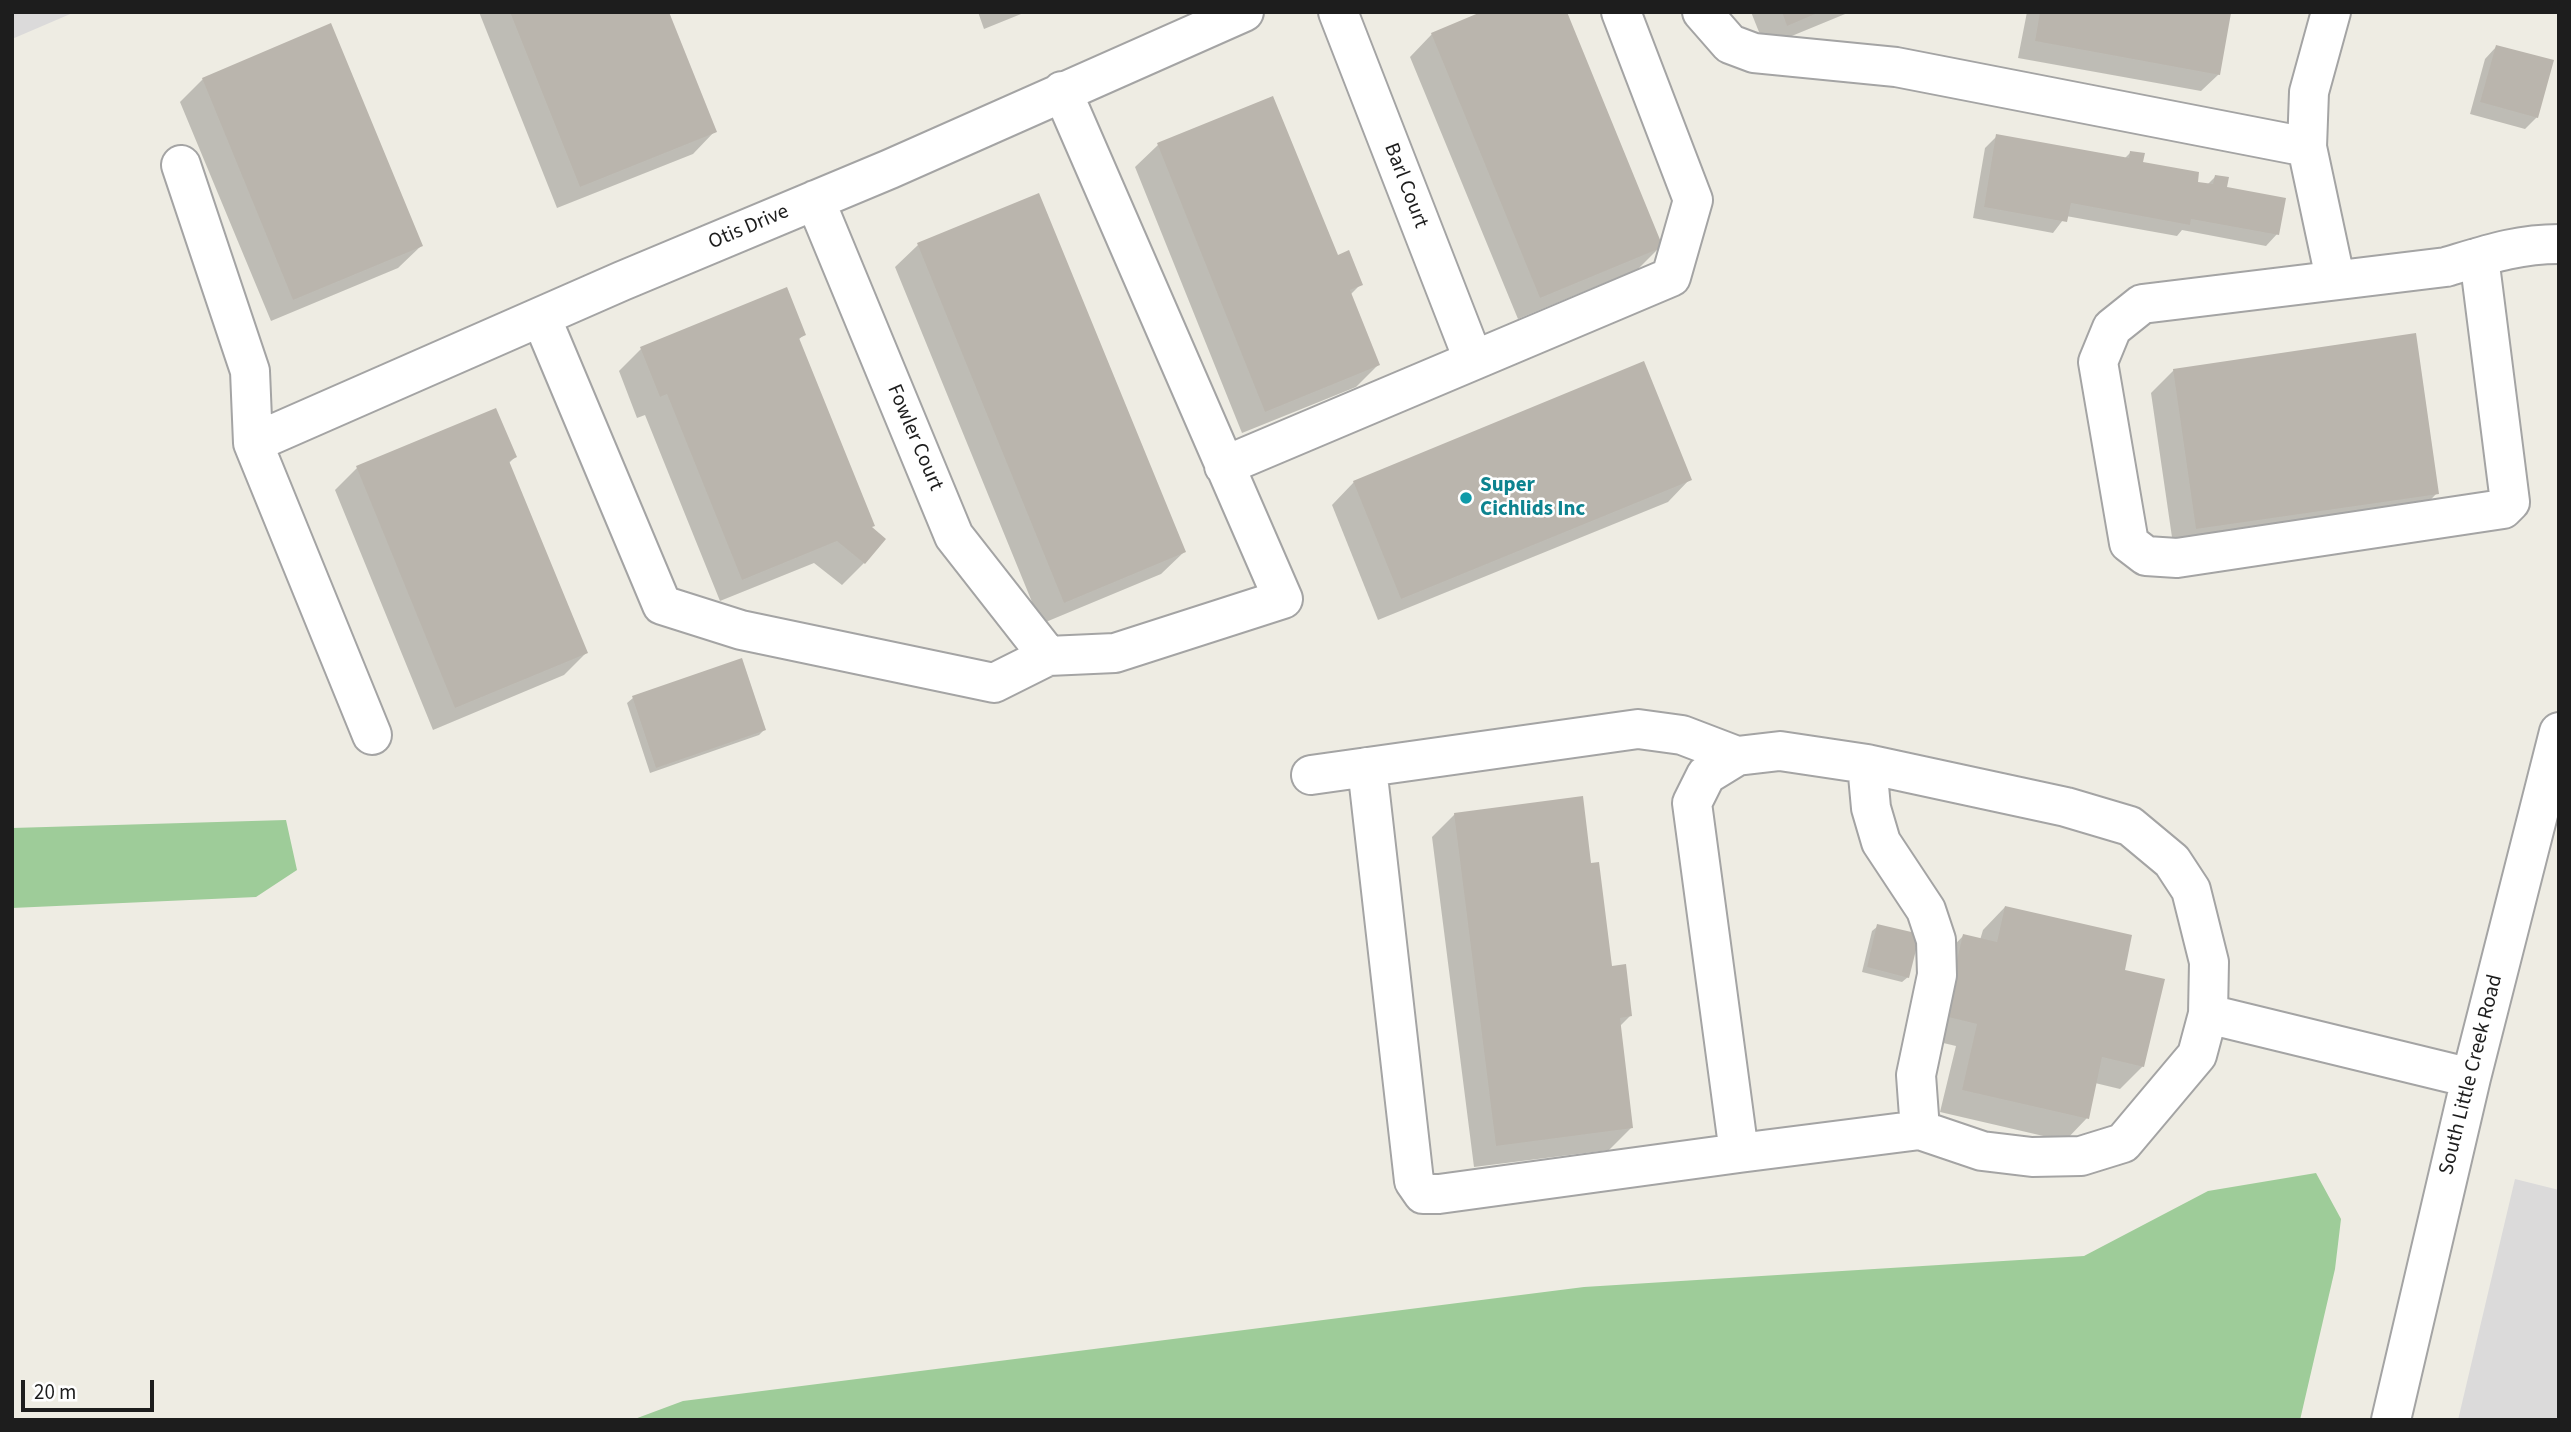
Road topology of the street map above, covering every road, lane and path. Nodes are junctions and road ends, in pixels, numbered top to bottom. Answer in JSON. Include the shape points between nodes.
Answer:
{"nodes":[{"id":1,"x":1244,"y":12,"type":"edge"},
{"id":2,"x":1338,"y":12,"type":"edge"},
{"id":3,"x":1621,"y":12,"type":"edge"},
{"id":4,"x":1702,"y":12,"type":"edge"},
{"id":5,"x":2331,"y":12,"type":"edge"},
{"id":6,"x":1062,"y":91,"type":"junction"},
{"id":7,"x":2307,"y":147,"type":"junction"},
{"id":8,"x":181,"y":165,"type":"dead end"},
{"id":9,"x":815,"y":201,"type":"junction"},
{"id":10,"x":2559,"y":244,"type":"edge"},
{"id":11,"x":2480,"y":257,"type":"junction"},
{"id":12,"x":2335,"y":278,"type":"junction"},
{"id":13,"x":541,"y":317,"type":"junction"},
{"id":14,"x":1473,"y":359,"type":"junction"},
{"id":15,"x":253,"y":443,"type":"junction"},
{"id":16,"x":1224,"y":466,"type":"junction"},
{"id":17,"x":1048,"y":656,"type":"junction"},
{"id":18,"x":2559,"y":732,"type":"edge"},
{"id":19,"x":372,"y":735,"type":"dead end"},
{"id":20,"x":1737,"y":756,"type":"junction"},
{"id":21,"x":1867,"y":764,"type":"junction"},
{"id":22,"x":1367,"y":767,"type":"junction"},
{"id":23,"x":1311,"y":775,"type":"dead end"},
{"id":24,"x":2208,"y":1014,"type":"junction"},
{"id":25,"x":2471,"y":1078,"type":"junction"},
{"id":26,"x":1920,"y":1130,"type":"junction"},
{"id":27,"x":1739,"y":1153,"type":"junction"},
{"id":28,"x":2391,"y":1420,"type":"edge"}],
"edges":[{"from":1,"to":6,"type":"street","name":"Otis Drive"},
{"from":2,"to":14,"type":"street","name":"Barl Court"},
{"from":3,"to":14,"type":"street","via":[[1693,200],[1671,277]]},
{"from":4,"to":7,"type":"street","via":[[1730,44],[1754,53],[1896,67]]},
{"from":5,"to":7,"type":"street","via":[[2309,92]]},
{"from":6,"to":9,"type":"street","name":"Otis Drive"},
{"from":6,"to":16,"type":"street"},
{"from":7,"to":12,"type":"street"},
{"from":8,"to":15,"type":"street","via":[[250,371]]},
{"from":9,"to":13,"type":"street","name":"Otis Drive"},
{"from":9,"to":17,"type":"street","name":"Fowler Court","via":[[954,536]]},
{"from":10,"to":11,"type":"street","via":[[2523,244]]},
{"from":11,"to":12,"type":"street","via":[[2446,267]]},
{"from":11,"to":12,"type":"street","via":[[2511,502],[2502,509],[2177,558],[2146,556],[2129,543],[2098,362],[2112,328],[2142,304]]},
{"from":13,"to":15,"type":"street","name":"Otis Drive"},
{"from":13,"to":17,"type":"street","via":[[662,605],[741,630],[994,684]]},
{"from":14,"to":16,"type":"street"},
{"from":15,"to":19,"type":"street"},
{"from":16,"to":17,"type":"street","via":[[1283,599],[1115,653]]},
{"from":18,"to":25,"type":"street","name":"South Little Creek Road"},
{"from":20,"to":21,"type":"street","via":[[1780,751]]},
{"from":20,"to":22,"type":"street","via":[[1682,735],[1639,729]]},
{"from":20,"to":27,"type":"street","via":[[1706,775],[1692,803]]},
{"from":21,"to":24,"type":"street","via":[[2066,807],[2130,826],[2172,861],[2191,890],[2210,962]]},
{"from":21,"to":26,"type":"street","via":[[1871,808],[1881,842],[1926,911],[1936,940],[1937,975],[1916,1075]]},
{"from":22,"to":23,"type":"street"},
{"from":22,"to":27,"type":"street","via":[[1414,1181],[1423,1194]]},
{"from":24,"to":25,"type":"street"},
{"from":24,"to":26,"type":"street","via":[[2197,1055],[2123,1143],[2081,1156],[2032,1157],[1982,1151]]},
{"from":25,"to":28,"type":"street","name":"South Little Creek Road"},
{"from":26,"to":27,"type":"street"}]}
